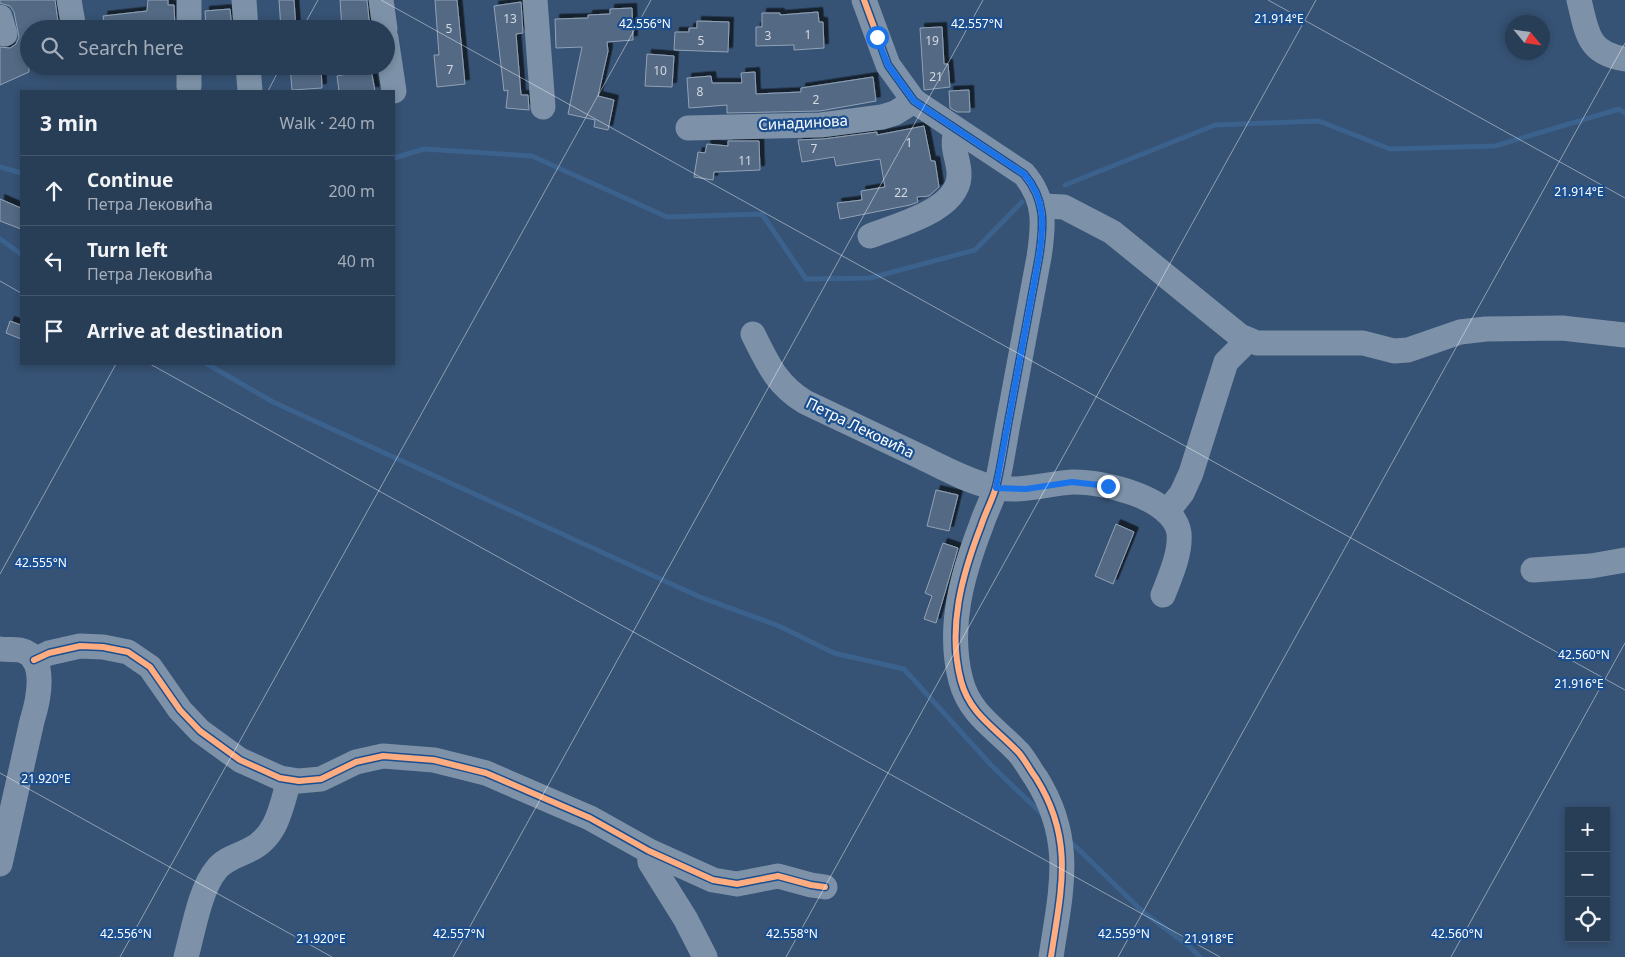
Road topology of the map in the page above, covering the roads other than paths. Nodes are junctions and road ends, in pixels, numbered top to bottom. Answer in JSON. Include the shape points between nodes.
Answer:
{"nodes":[{"id":1,"x":69,"y":0,"type":"edge"},
{"id":2,"x":189,"y":0,"type":"edge"},
{"id":3,"x":244,"y":0,"type":"edge"},
{"id":4,"x":381,"y":0,"type":"edge"},
{"id":5,"x":535,"y":0,"type":"edge"},
{"id":6,"x":864,"y":0,"type":"edge"},
{"id":7,"x":1579,"y":0,"type":"edge"},
{"id":8,"x":72,"y":20,"type":"edge"},
{"id":9,"x":189,"y":20,"type":"edge"},
{"id":10,"x":245,"y":20,"type":"edge"},
{"id":11,"x":384,"y":20,"type":"edge"},
{"id":12,"x":1625,"y":59,"type":"edge"},
{"id":13,"x":249,"y":75,"type":"edge"},
{"id":14,"x":391,"y":75,"type":"edge"},
{"id":15,"x":250,"y":90,"type":"edge"},
{"id":16,"x":394,"y":90,"type":"edge"},
{"id":17,"x":914,"y":101,"type":"junction"},
{"id":18,"x":543,"y":107,"type":"dead end"},
{"id":19,"x":688,"y":128,"type":"dead end"},
{"id":20,"x":957,"y":130,"type":"junction"},
{"id":21,"x":1042,"y":206,"type":"junction"},
{"id":22,"x":870,"y":236,"type":"dead end"},
{"id":23,"x":753,"y":334,"type":"dead end"},
{"id":24,"x":1625,"y":335,"type":"edge"},
{"id":25,"x":1248,"y":340,"type":"junction"},
{"id":26,"x":996,"y":488,"type":"junction"},
{"id":27,"x":1167,"y":512,"type":"junction"},
{"id":28,"x":1625,"y":560,"type":"edge"},
{"id":29,"x":1533,"y":570,"type":"dead end"},
{"id":30,"x":1163,"y":595,"type":"dead end"},
{"id":31,"x":0,"y":649,"type":"edge"},
{"id":32,"x":34,"y":660,"type":"junction"},
{"id":33,"x":289,"y":780,"type":"junction"},
{"id":34,"x":649,"y":851,"type":"junction"},
{"id":35,"x":0,"y":864,"type":"edge"},
{"id":36,"x":825,"y":887,"type":"dead end"},
{"id":37,"x":186,"y":957,"type":"edge"},
{"id":38,"x":704,"y":957,"type":"edge"},
{"id":39,"x":1051,"y":957,"type":"edge"}],
"edges":[{"from":1,"to":8,"type":"street"},
{"from":2,"to":9,"type":"street"},
{"from":3,"to":10,"type":"street"},
{"from":4,"to":11,"type":"street"},
{"from":5,"to":18,"type":"street"},
{"from":6,"to":17,"type":"street","via":[[888,65]]},
{"from":7,"to":12,"type":"street","via":[[1593,44],[1604,53]]},
{"from":13,"to":15,"type":"street"},
{"from":14,"to":16,"type":"street"},
{"from":17,"to":19,"type":"street","name":"Синадинова","via":[[895,113],[821,125]]},
{"from":17,"to":20,"type":"street"},
{"from":20,"to":21,"type":"street","via":[[1024,174],[1032,183]]},
{"from":20,"to":22,"type":"street","via":[[953,143],[960,174],[950,197],[932,211]]},
{"from":21,"to":25,"type":"street","via":[[1064,207],[1112,232]]},
{"from":21,"to":26,"type":"street","via":[[1044,225],[1039,257]]},
{"from":23,"to":26,"type":"street","name":"Петра Лековића","via":[[769,366],[789,392],[967,478]]},
{"from":24,"to":25,"type":"street","via":[[1562,328],[1486,329],[1460,332],[1408,350],[1394,351],[1363,343],[1266,344]]},
{"from":25,"to":27,"type":"street","via":[[1226,362],[1191,473],[1182,493]]},
{"from":26,"to":27,"type":"street","name":"Петра Лековића","via":[[1026,489],[1072,482],[1090,483],[1126,491],[1159,505]]},
{"from":26,"to":39,"type":"street","via":[[959,592],[956,611],[960,672],[969,702],[980,718],[1020,754],[1052,809],[1063,856],[1063,874]]},
{"from":27,"to":30,"type":"street","via":[[1178,532],[1178,546]]},
{"from":28,"to":29,"type":"street"},
{"from":31,"to":32,"type":"street","via":[[21,650]]},
{"from":32,"to":33,"type":"street","via":[[80,646],[103,646],[128,652],[150,667],[180,710],[212,740],[247,763]]},
{"from":32,"to":35,"type":"street","via":[[38,669],[39,700]]},
{"from":33,"to":34,"type":"street","via":[[321,779],[356,762],[383,756],[434,760],[486,773],[590,818]]},
{"from":33,"to":37,"type":"street","via":[[277,822],[267,838],[250,850],[226,860],[210,879]]},
{"from":34,"to":36,"type":"street","via":[[725,883],[747,883],[778,876]]},
{"from":34,"to":38,"type":"street","via":[[650,862],[685,918]]}]}
